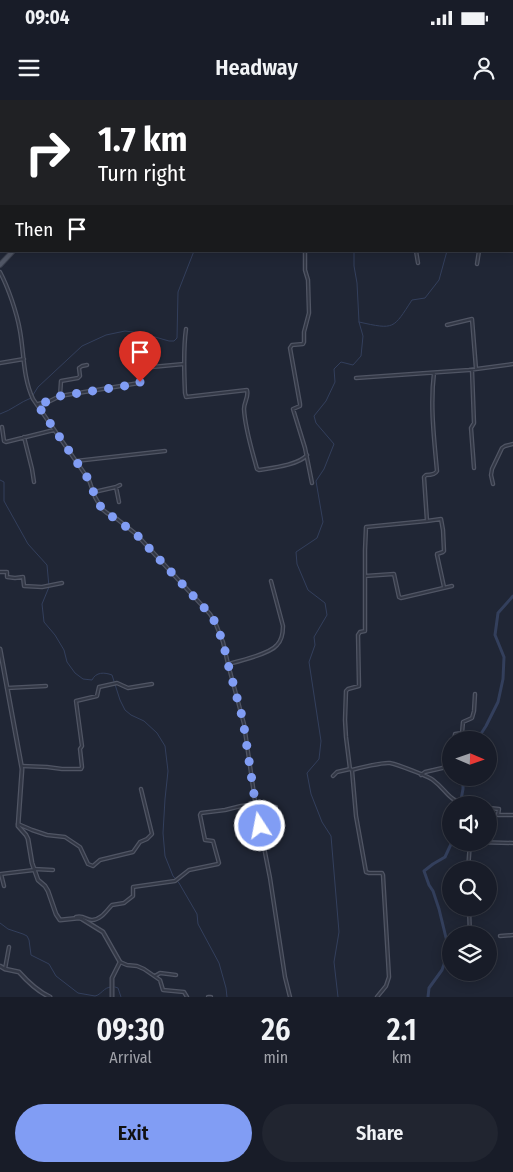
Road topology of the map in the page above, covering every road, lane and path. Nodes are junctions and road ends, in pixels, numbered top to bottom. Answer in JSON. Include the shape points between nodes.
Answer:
{"nodes":[{"id":1,"x":11,"y":252,"type":"edge"},
{"id":2,"x":305,"y":252,"type":"edge"},
{"id":3,"x":416,"y":252,"type":"edge"},
{"id":4,"x":479,"y":252,"type":"edge"},
{"id":5,"x":418,"y":263,"type":"dead end"},
{"id":6,"x":477,"y":264,"type":"dead end"},
{"id":7,"x":0,"y":266,"type":"edge"},
{"id":8,"x":0,"y":272,"type":"edge"},
{"id":9,"x":447,"y":325,"type":"dead end"},
{"id":10,"x":186,"y":329,"type":"dead end"},
{"id":11,"x":24,"y":359,"type":"junction"},
{"id":12,"x":0,"y":363,"type":"edge"},
{"id":13,"x":184,"y":364,"type":"junction"},
{"id":14,"x":513,"y":364,"type":"edge"},
{"id":15,"x":87,"y":365,"type":"dead end"},
{"id":16,"x":476,"y":369,"type":"junction"},
{"id":17,"x":472,"y":370,"type":"junction"},
{"id":18,"x":434,"y":373,"type":"junction"},
{"id":19,"x":356,"y":378,"type":"dead end"},
{"id":20,"x":60,"y":396,"type":"junction"},
{"id":21,"x":37,"y":404,"type":"junction"},
{"id":22,"x":2,"y":427,"type":"dead end"},
{"id":23,"x":54,"y":430,"type":"junction"},
{"id":24,"x":2,"y":434,"type":"edge"},
{"id":25,"x":24,"y":437,"type":"junction"},
{"id":26,"x":513,"y":444,"type":"edge"},
{"id":27,"x":165,"y":451,"type":"dead end"},
{"id":28,"x":307,"y":455,"type":"junction"},
{"id":29,"x":76,"y":461,"type":"junction"},
{"id":30,"x":474,"y":468,"type":"dead end"},
{"id":31,"x":34,"y":482,"type":"dead end"},
{"id":32,"x":312,"y":483,"type":"dead end"},
{"id":33,"x":493,"y":484,"type":"dead end"},
{"id":34,"x":120,"y":485,"type":"dead end"},
{"id":35,"x":116,"y":488,"type":"junction"},
{"id":36,"x":94,"y":492,"type":"junction"},
{"id":37,"x":119,"y":502,"type":"dead end"},
{"id":38,"x":426,"y":521,"type":"junction"},
{"id":39,"x":0,"y":572,"type":"edge"},
{"id":40,"x":365,"y":576,"type":"junction"},
{"id":41,"x":271,"y":581,"type":"dead end"},
{"id":42,"x":62,"y":583,"type":"dead end"},
{"id":43,"x":452,"y":586,"type":"dead end"},
{"id":44,"x":444,"y":587,"type":"junction"},
{"id":45,"x":0,"y":649,"type":"edge"},
{"id":46,"x":228,"y":664,"type":"junction"},
{"id":47,"x":152,"y":684,"type":"dead end"},
{"id":48,"x":46,"y":686,"type":"dead end"},
{"id":49,"x":7,"y":688,"type":"junction"},
{"id":50,"x":475,"y":694,"type":"dead end"},
{"id":51,"x":463,"y":731,"type":"edge"},
{"id":52,"x":22,"y":766,"type":"junction"},
{"id":53,"x":442,"y":768,"type":"edge"},
{"id":54,"x":351,"y":770,"type":"junction"},
{"id":55,"x":421,"y":775,"type":"junction"},
{"id":56,"x":334,"y":776,"type":"dead end"},
{"id":57,"x":141,"y":789,"type":"dead end"},
{"id":58,"x":448,"y":796,"type":"edge"},
{"id":59,"x":255,"y":804,"type":"junction"},
{"id":60,"x":276,"y":807,"type":"dead end"},
{"id":61,"x":497,"y":809,"type":"edge"},
{"id":62,"x":257,"y":811,"type":"junction"},
{"id":63,"x":513,"y":815,"type":"edge"},
{"id":64,"x":17,"y":824,"type":"junction"},
{"id":65,"x":497,"y":843,"type":"edge"},
{"id":66,"x":513,"y":843,"type":"edge"},
{"id":67,"x":34,"y":869,"type":"junction"},
{"id":68,"x":53,"y":870,"type":"dead end"},
{"id":69,"x":4,"y":886,"type":"dead end"},
{"id":70,"x":71,"y":918,"type":"junction"},
{"id":71,"x":513,"y":935,"type":"edge"},
{"id":72,"x":500,"y":936,"type":"dead end"},
{"id":73,"x":9,"y":947,"type":"dead end"},
{"id":74,"x":120,"y":962,"type":"junction"},
{"id":75,"x":0,"y":966,"type":"edge"},
{"id":76,"x":5,"y":969,"type":"junction"},
{"id":77,"x":176,"y":975,"type":"dead end"},
{"id":78,"x":156,"y":976,"type":"junction"},
{"id":79,"x":50,"y":997,"type":"edge"},
{"id":80,"x":112,"y":997,"type":"edge"},
{"id":81,"x":187,"y":997,"type":"edge"},
{"id":82,"x":290,"y":997,"type":"edge"},
{"id":83,"x":378,"y":997,"type":"edge"}],
"edges":[{"from":1,"to":7,"type":"main road"},
{"from":2,"to":28,"type":"street","via":[[309,313],[303,344],[290,348],[300,404],[293,409]]},
{"from":3,"to":5,"type":"street"},
{"from":4,"to":6,"type":"street"},
{"from":8,"to":11,"type":"street","via":[[17,319]]},
{"from":9,"to":16,"type":"street","via":[[472,319]]},
{"from":10,"to":13,"type":"street"},
{"from":11,"to":12,"type":"street"},
{"from":11,"to":21,"type":"street","via":[[28,386]]},
{"from":13,"to":20,"type":"street","via":[[141,368],[139,383]]},
{"from":13,"to":28,"type":"street","via":[[186,397],[247,390],[245,417],[256,469],[286,464]]},
{"from":14,"to":16,"type":"street"},
{"from":15,"to":20,"type":"street","via":[[79,368],[78,378],[60,381]]},
{"from":16,"to":17,"type":"street"},
{"from":17,"to":18,"type":"street"},
{"from":17,"to":30,"type":"street"},
{"from":18,"to":19,"type":"street"},
{"from":18,"to":38,"type":"street","via":[[437,470],[424,477]]},
{"from":20,"to":21,"type":"street"},
{"from":21,"to":23,"type":"street"},
{"from":22,"to":24,"type":"street"},
{"from":23,"to":25,"type":"street"},
{"from":23,"to":29,"type":"street"},
{"from":24,"to":25,"type":"street","via":[[6,442]]},
{"from":25,"to":31,"type":"street"},
{"from":26,"to":33,"type":"street","via":[[502,448],[492,469]]},
{"from":27,"to":29,"type":"street"},
{"from":28,"to":32,"type":"street"},
{"from":29,"to":36,"type":"street"},
{"from":34,"to":35,"type":"street"},
{"from":35,"to":36,"type":"street"},
{"from":35,"to":37,"type":"street"},
{"from":36,"to":46,"type":"street","via":[[102,509],[136,534],[210,614],[223,642]]},
{"from":38,"to":40,"type":"street","via":[[366,528]]},
{"from":38,"to":44,"type":"street","via":[[441,518],[444,551],[437,555]]},
{"from":39,"to":42,"type":"street","via":[[7,572],[10,578],[23,577],[24,586]]},
{"from":40,"to":44,"type":"street","via":[[394,574],[401,598]]},
{"from":40,"to":54,"type":"street","via":[[365,631],[358,635],[359,684],[346,691],[346,737]]},
{"from":41,"to":46,"type":"street","via":[[283,626],[280,641],[261,654]]},
{"from":43,"to":44,"type":"street"},
{"from":45,"to":49,"type":"street"},
{"from":46,"to":59,"type":"street","via":[[244,724]]},
{"from":47,"to":52,"type":"street","via":[[128,688],[117,683],[99,687],[98,696],[76,701],[82,746],[81,769]]},
{"from":48,"to":49,"type":"street"},
{"from":49,"to":52,"type":"street"},
{"from":50,"to":51,"type":"street","via":[[472,718],[463,722]]},
{"from":52,"to":64,"type":"street"},
{"from":53,"to":55,"type":"street"},
{"from":54,"to":55,"type":"street","via":[[389,763]]},
{"from":54,"to":56,"type":"street","via":[[337,772]]},
{"from":54,"to":83,"type":"street","via":[[366,872],[384,875],[389,977]]},
{"from":55,"to":58,"type":"street","via":[[431,778]]},
{"from":57,"to":64,"type":"street","via":[[152,834],[133,852],[100,860],[93,866],[88,864],[80,847],[65,837],[47,835]]},
{"from":59,"to":62,"type":"street"},
{"from":59,"to":70,"type":"street","via":[[200,815],[206,840],[213,841],[218,864],[189,870],[175,881],[133,887],[134,896],[124,903],[112,905],[94,920],[83,916]]},
{"from":60,"to":62,"type":"street"},
{"from":61,"to":63,"type":"street","via":[[498,815]]},
{"from":62,"to":82,"type":"street"},
{"from":64,"to":67,"type":"street","via":[[28,839]]},
{"from":65,"to":66,"type":"street"},
{"from":67,"to":68,"type":"street"},
{"from":67,"to":69,"type":"street","via":[[1,874]]},
{"from":67,"to":70,"type":"street","via":[[60,920]]},
{"from":70,"to":74,"type":"street","via":[[82,919],[103,932]]},
{"from":71,"to":72,"type":"street"},
{"from":73,"to":76,"type":"street"},
{"from":74,"to":78,"type":"street","via":[[141,967]]},
{"from":74,"to":80,"type":"street","via":[[112,978]]},
{"from":75,"to":76,"type":"street"},
{"from":76,"to":79,"type":"street","via":[[19,972]]},
{"from":77,"to":78,"type":"street","via":[[160,973]]},
{"from":78,"to":81,"type":"street","via":[[163,990],[184,992]]}]}
